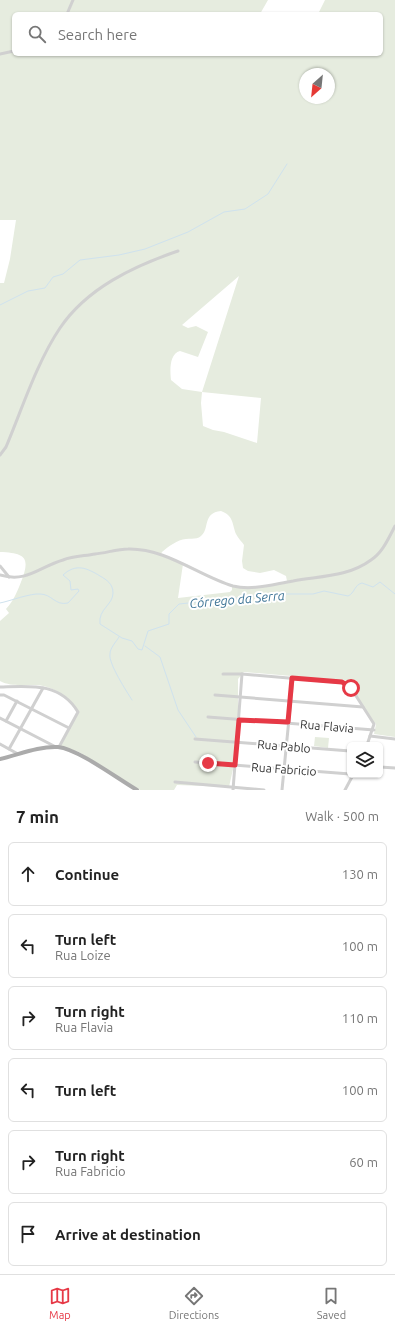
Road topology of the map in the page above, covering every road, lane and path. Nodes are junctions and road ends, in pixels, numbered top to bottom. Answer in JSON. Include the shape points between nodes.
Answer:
{"nodes":[{"id":1,"x":73,"y":0,"type":"edge"},
{"id":2,"x":68,"y":12,"type":"edge"},
{"id":3,"x":12,"y":51,"type":"edge"},
{"id":4,"x":0,"y":54,"type":"edge"},
{"id":5,"x":178,"y":251,"type":"dead end"},
{"id":6,"x":0,"y":455,"type":"edge"},
{"id":7,"x":395,"y":526,"type":"edge"},
{"id":8,"x":0,"y":566,"type":"edge"},
{"id":9,"x":0,"y":575,"type":"edge"},
{"id":10,"x":9,"y":577,"type":"junction"},
{"id":11,"x":223,"y":674,"type":"dead end"},
{"id":12,"x":242,"y":674,"type":"junction"},
{"id":13,"x":292,"y":678,"type":"junction"},
{"id":14,"x":0,"y":687,"type":"edge"},
{"id":15,"x":43,"y":688,"type":"junction"},
{"id":16,"x":0,"y":695,"type":"edge"},
{"id":17,"x":215,"y":695,"type":"dead end"},
{"id":18,"x":241,"y":698,"type":"junction"},
{"id":19,"x":290,"y":700,"type":"junction"},
{"id":20,"x":17,"y":701,"type":"junction"},
{"id":21,"x":363,"y":707,"type":"junction"},
{"id":22,"x":32,"y":708,"type":"junction"},
{"id":23,"x":208,"y":717,"type":"dead end"},
{"id":24,"x":0,"y":718,"type":"edge"},
{"id":25,"x":239,"y":720,"type":"junction"},
{"id":26,"x":6,"y":721,"type":"junction"},
{"id":27,"x":288,"y":722,"type":"junction"},
{"id":28,"x":20,"y":728,"type":"junction"},
{"id":29,"x":69,"y":728,"type":"junction"},
{"id":30,"x":374,"y":730,"type":"junction"},
{"id":31,"x":370,"y":736,"type":"junction"},
{"id":32,"x":195,"y":739,"type":"dead end"},
{"id":33,"x":395,"y":739,"type":"edge"},
{"id":34,"x":237,"y":742,"type":"junction"},
{"id":35,"x":368,"y":742,"type":"edge"},
{"id":36,"x":0,"y":744,"type":"edge"},
{"id":37,"x":286,"y":745,"type":"junction"},
{"id":38,"x":57,"y":747,"type":"junction"},
{"id":39,"x":9,"y":749,"type":"junction"},
{"id":40,"x":347,"y":751,"type":"edge"},
{"id":41,"x":18,"y":754,"type":"junction"},
{"id":42,"x":0,"y":759,"type":"edge"},
{"id":43,"x":195,"y":762,"type":"dead end"},
{"id":44,"x":235,"y":765,"type":"junction"},
{"id":45,"x":383,"y":767,"type":"edge"},
{"id":46,"x":284,"y":768,"type":"junction"},
{"id":47,"x":395,"y":768,"type":"edge"},
{"id":48,"x":347,"y":774,"type":"edge"},
{"id":49,"x":352,"y":778,"type":"edge"},
{"id":50,"x":175,"y":782,"type":"dead end"},
{"id":51,"x":233,"y":789,"type":"edge"},
{"id":52,"x":137,"y":790,"type":"edge"},
{"id":53,"x":264,"y":790,"type":"edge"},
{"id":54,"x":282,"y":790,"type":"edge"},
{"id":55,"x":346,"y":790,"type":"edge"}],
"edges":[{"from":1,"to":2,"type":"street"},
{"from":3,"to":4,"type":"street"},
{"from":5,"to":6,"type":"street","via":[[126,272],[82,302],[60,327],[41,364],[6,447]]},
{"from":7,"to":10,"type":"street","via":[[382,550],[358,568],[328,577],[262,586],[232,586],[178,562],[136,549],[63,559],[34,574]]},
{"from":8,"to":10,"type":"street"},
{"from":9,"to":10,"type":"street"},
{"from":11,"to":12,"type":"street"},
{"from":12,"to":13,"type":"street"},
{"from":12,"to":18,"type":"street"},
{"from":13,"to":19,"type":"street"},
{"from":13,"to":21,"type":"street","via":[[346,683]]},
{"from":14,"to":15,"type":"street"},
{"from":15,"to":22,"type":"street"},
{"from":15,"to":29,"type":"street","via":[[60,694],[77,710]]},
{"from":16,"to":20,"type":"street"},
{"from":17,"to":18,"type":"street"},
{"from":18,"to":19,"type":"street"},
{"from":18,"to":25,"type":"street"},
{"from":19,"to":21,"type":"street"},
{"from":19,"to":27,"type":"street"},
{"from":20,"to":22,"type":"street"},
{"from":20,"to":26,"type":"street"},
{"from":21,"to":30,"type":"street","via":[[374,724]]},
{"from":22,"to":28,"type":"street"},
{"from":22,"to":29,"type":"street"},
{"from":23,"to":25,"type":"street","name":"Rua Flavia"},
{"from":24,"to":26,"type":"street"},
{"from":25,"to":27,"type":"street","name":"Rua Flavia"},
{"from":25,"to":34,"type":"street"},
{"from":26,"to":28,"type":"street"},
{"from":27,"to":30,"type":"street","name":"Rua Flavia"},
{"from":27,"to":37,"type":"street"},
{"from":28,"to":38,"type":"street"},
{"from":28,"to":39,"type":"street"},
{"from":29,"to":38,"type":"street"},
{"from":30,"to":31,"type":"street"},
{"from":31,"to":33,"type":"street"},
{"from":31,"to":35,"type":"street"},
{"from":32,"to":34,"type":"street","name":"Rua Pablo"},
{"from":34,"to":37,"type":"street","name":"Rua Pablo"},
{"from":34,"to":44,"type":"street"},
{"from":36,"to":39,"type":"street"},
{"from":37,"to":40,"type":"street","name":"Rua Pablo"},
{"from":37,"to":46,"type":"street"},
{"from":38,"to":41,"type":"main road"},
{"from":38,"to":52,"type":"main road","via":[[74,753]]},
{"from":39,"to":41,"type":"street"},
{"from":41,"to":42,"type":"main road"},
{"from":43,"to":44,"type":"street","name":"Rua Fabricio"},
{"from":44,"to":46,"type":"street","name":"Rua Fabricio"},
{"from":44,"to":51,"type":"street"},
{"from":45,"to":47,"type":"street"},
{"from":46,"to":48,"type":"street","name":"Rua Fabricio"},
{"from":46,"to":54,"type":"street"},
{"from":49,"to":55,"type":"street"},
{"from":50,"to":51,"type":"street"},
{"from":51,"to":53,"type":"street"}]}
